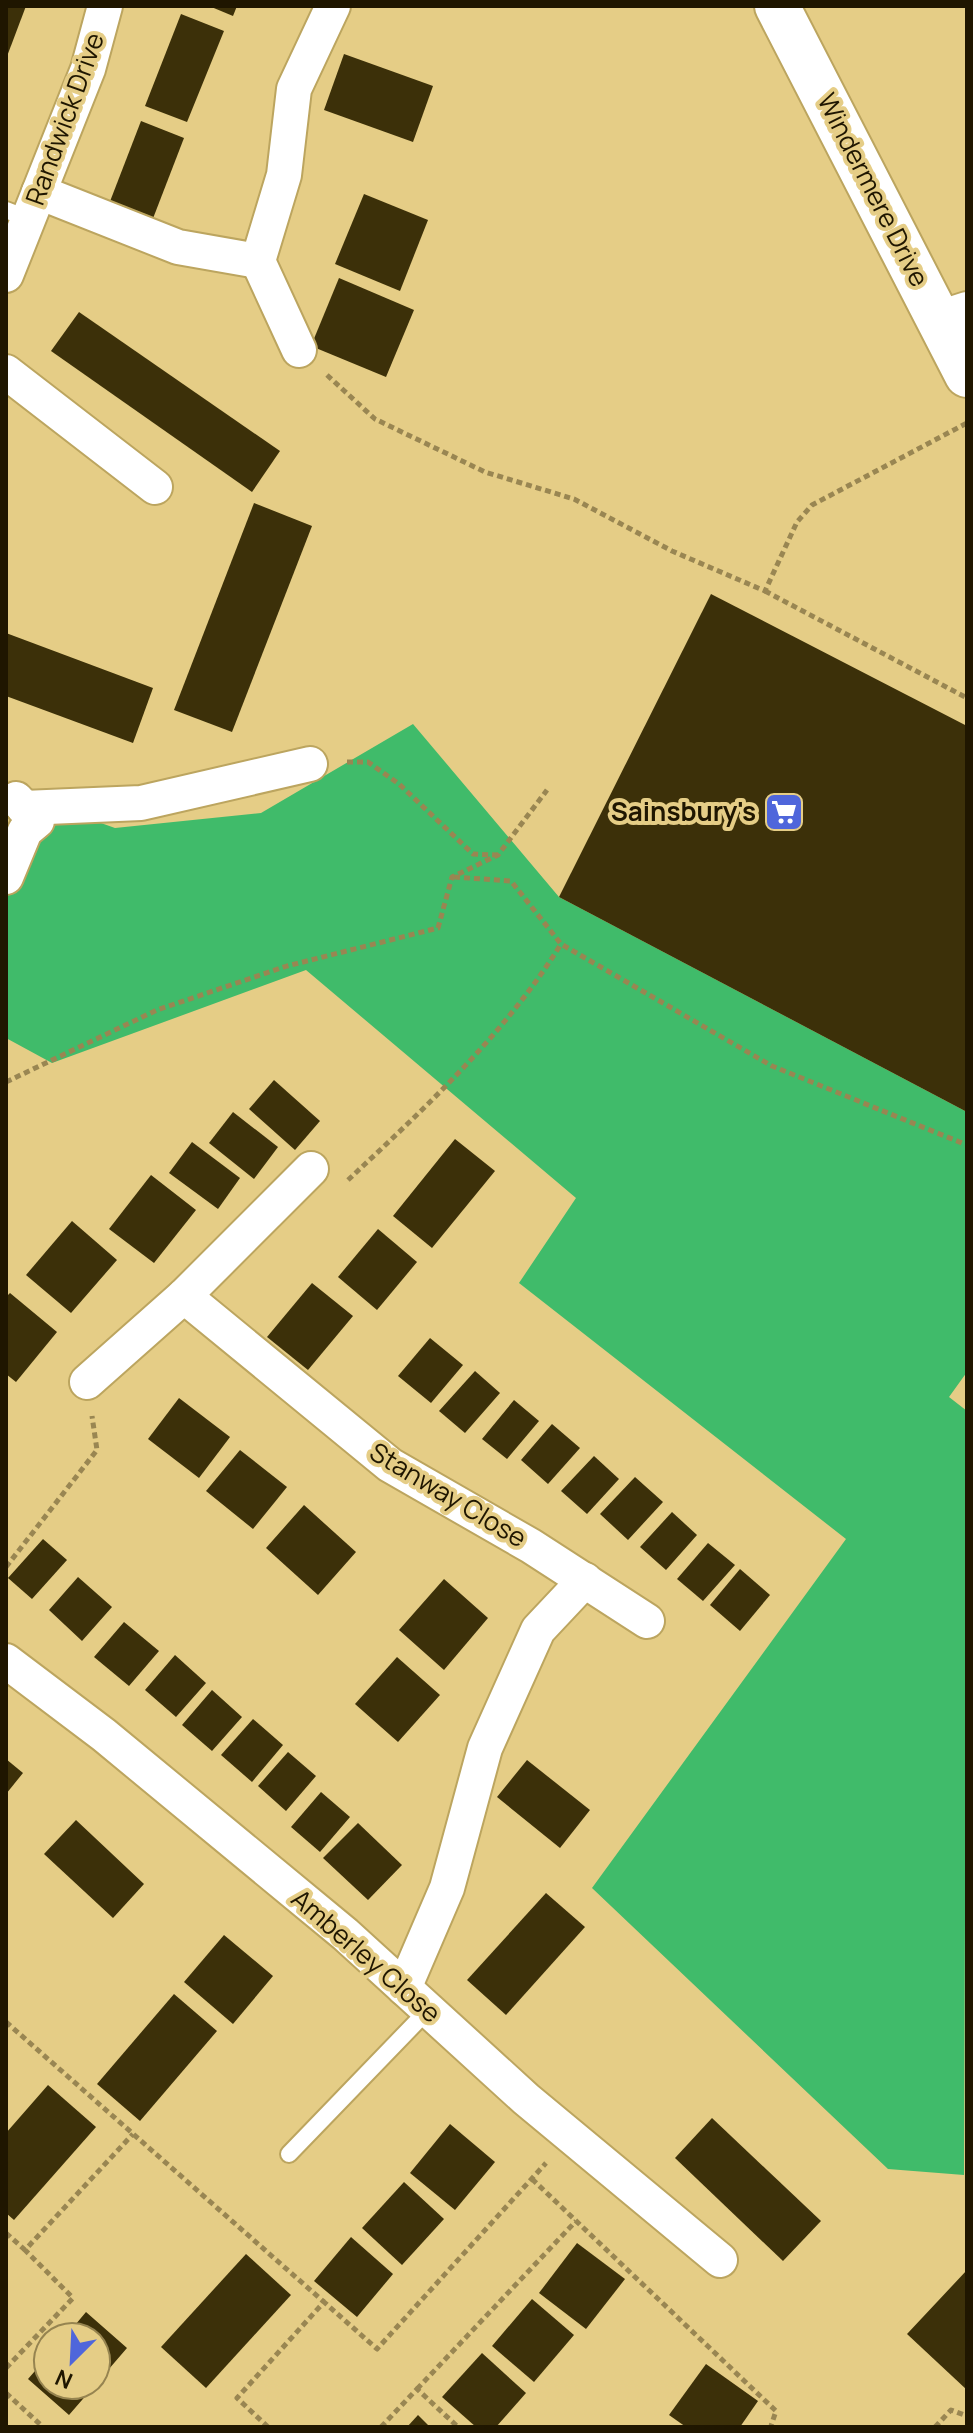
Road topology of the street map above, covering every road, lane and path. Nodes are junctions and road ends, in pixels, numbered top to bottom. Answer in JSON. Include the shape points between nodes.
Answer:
{"nodes":[{"id":1,"x":105,"y":6,"type":"edge"},
{"id":2,"x":333,"y":6,"type":"edge"},
{"id":3,"x":777,"y":6,"type":"edge"},
{"id":4,"x":25,"y":207,"type":"edge"},
{"id":5,"x":258,"y":261,"type":"junction"},
{"id":6,"x":6,"y":275,"type":"edge"},
{"id":7,"x":953,"y":314,"type":"edge"},
{"id":8,"x":299,"y":350,"type":"joint"},
{"id":9,"x":6,"y":372,"type":"edge"},
{"id":10,"x":967,"y":375,"type":"edge"},
{"id":11,"x":967,"y":423,"type":"edge"},
{"id":12,"x":155,"y":487,"type":"dead end"},
{"id":13,"x":765,"y":591,"type":"junction"},
{"id":14,"x":967,"y":698,"type":"edge"},
{"id":15,"x":310,"y":764,"type":"joint"},
{"id":16,"x":547,"y":790,"type":"dead end"},
{"id":17,"x":15,"y":801,"type":"edge"},
{"id":18,"x":498,"y":855,"type":"junction"},
{"id":19,"x":6,"y":877,"type":"edge"},
{"id":20,"x":452,"y":877,"type":"junction"},
{"id":21,"x":561,"y":944,"type":"junction"},
{"id":22,"x":6,"y":1082,"type":"edge"},
{"id":23,"x":967,"y":1145,"type":"edge"},
{"id":24,"x":311,"y":1169,"type":"joint"},
{"id":25,"x":184,"y":1296,"type":"junction"},
{"id":26,"x":87,"y":1382,"type":"joint"},
{"id":27,"x":6,"y":1567,"type":"edge"},
{"id":28,"x":585,"y":1580,"type":"junction"},
{"id":29,"x":647,"y":1621,"type":"dead end"},
{"id":30,"x":6,"y":1661,"type":"edge"},
{"id":31,"x":416,"y":1999,"type":"junction"},
{"id":32,"x":6,"y":2022,"type":"edge"},
{"id":33,"x":133,"y":2134,"type":"junction"},
{"id":34,"x":571,"y":2136,"type":"junction"},
{"id":35,"x":289,"y":2154,"type":"dead end"},
{"id":36,"x":532,"y":2179,"type":"junction"},
{"id":37,"x":576,"y":2221,"type":"junction"},
{"id":38,"x":6,"y":2233,"type":"edge"},
{"id":39,"x":25,"y":2250,"type":"junction"},
{"id":40,"x":720,"y":2260,"type":"dead end"},
{"id":41,"x":324,"y":2302,"type":"junction"},
{"id":42,"x":6,"y":2368,"type":"edge"},
{"id":43,"x":417,"y":2389,"type":"junction"},
{"id":44,"x":6,"y":2393,"type":"edge"},
{"id":45,"x":967,"y":2416,"type":"edge"},
{"id":46,"x":43,"y":2427,"type":"edge"},
{"id":47,"x":268,"y":2427,"type":"edge"},
{"id":48,"x":381,"y":2427,"type":"edge"},
{"id":49,"x":458,"y":2427,"type":"edge"},
{"id":50,"x":771,"y":2427,"type":"edge"},
{"id":51,"x":935,"y":2427,"type":"edge"}],
"edges":[{"from":1,"to":4,"type":"street","name":"Randwick Drive","via":[[88,69]]},
{"from":2,"to":5,"type":"street","via":[[294,89],[284,175]]},
{"from":3,"to":7,"type":"street","name":"Windermere Drive"},
{"from":4,"to":5,"type":"street","via":[[178,247]]},
{"from":4,"to":6,"type":"street","name":"Randwick Drive"},
{"from":5,"to":8,"type":"street"},
{"from":7,"to":10,"type":"street","name":"Windermere Drive"},
{"from":8,"to":13,"type":"path","via":[[375,419],[485,472],[574,499],[672,551]]},
{"from":9,"to":12,"type":"street"},
{"from":11,"to":13,"type":"path","via":[[812,505],[797,522]]},
{"from":13,"to":14,"type":"path"},
{"from":15,"to":17,"type":"street","via":[[141,803]]},
{"from":15,"to":18,"type":"path","via":[[368,762],[473,854]]},
{"from":16,"to":18,"type":"path"},
{"from":17,"to":19,"type":"street","via":[[37,821],[25,831]]},
{"from":18,"to":20,"type":"path"},
{"from":20,"to":21,"type":"path","via":[[511,881]]},
{"from":20,"to":22,"type":"path","via":[[438,928],[287,966],[157,1010]]},
{"from":21,"to":23,"type":"path","via":[[772,1066]]},
{"from":21,"to":24,"type":"path","via":[[540,977],[427,1107],[345,1182]]},
{"from":24,"to":25,"type":"street"},
{"from":25,"to":26,"type":"street"},
{"from":25,"to":28,"type":"street","name":"Stanway Close","via":[[390,1465]]},
{"from":26,"to":27,"type":"path","via":[[97,1450]]},
{"from":28,"to":29,"type":"street","name":"Stanway Close"},
{"from":28,"to":31,"type":"street","via":[[538,1630],[485,1748]]},
{"from":30,"to":31,"type":"street","name":"Amberley Close","via":[[104,1735]]},
{"from":31,"to":34,"type":"street","name":"Amberley Close"},
{"from":31,"to":35,"type":"lane"},
{"from":32,"to":33,"type":"path"},
{"from":33,"to":39,"type":"path"},
{"from":33,"to":41,"type":"path"},
{"from":34,"to":36,"type":"path"},
{"from":34,"to":40,"type":"street","name":"Amberley Close"},
{"from":36,"to":37,"type":"path"},
{"from":36,"to":41,"type":"path","via":[[377,2349]]},
{"from":37,"to":43,"type":"path"},
{"from":37,"to":50,"type":"path","via":[[776,2411]]},
{"from":38,"to":39,"type":"path"},
{"from":39,"to":42,"type":"path","via":[[73,2298]]},
{"from":41,"to":47,"type":"path","via":[[237,2398]]},
{"from":43,"to":48,"type":"path"},
{"from":43,"to":49,"type":"path"},
{"from":44,"to":46,"type":"path"},
{"from":45,"to":51,"type":"path","via":[[951,2410]]}]}
